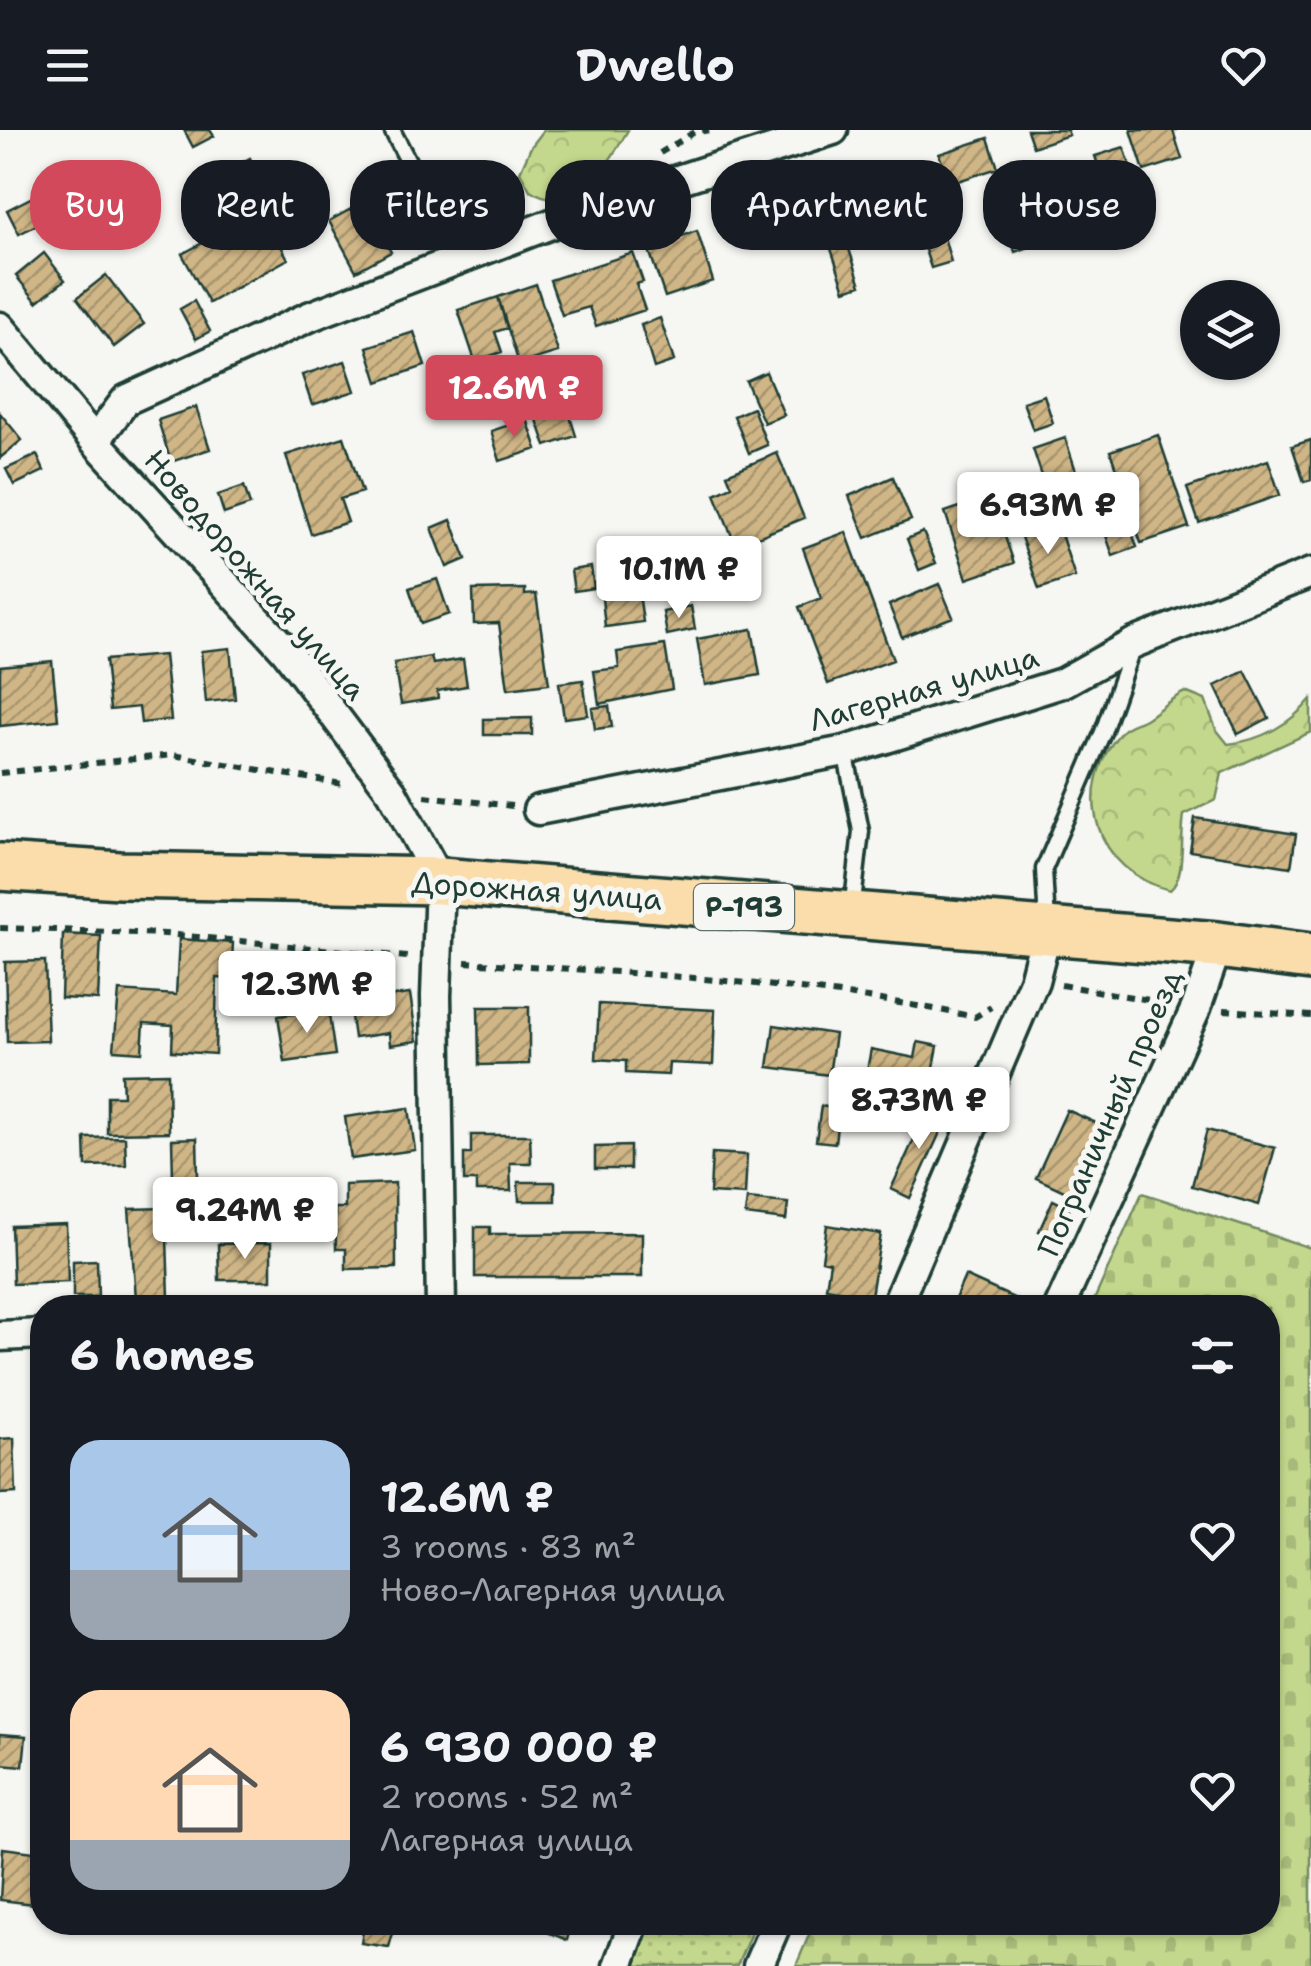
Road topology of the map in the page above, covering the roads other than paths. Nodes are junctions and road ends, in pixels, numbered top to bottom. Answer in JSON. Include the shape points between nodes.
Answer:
{"nodes":[{"id":1,"x":392,"y":130,"type":"edge"},
{"id":2,"x":833,"y":130,"type":"edge"},
{"id":3,"x":458,"y":258,"type":"junction"},
{"id":4,"x":0,"y":327,"type":"edge"},
{"id":5,"x":95,"y":441,"type":"junction"},
{"id":6,"x":1311,"y":573,"type":"edge"},
{"id":7,"x":1134,"y":644,"type":"junction"},
{"id":8,"x":845,"y":751,"type":"junction"},
{"id":9,"x":538,"y":810,"type":"road end"},
{"id":10,"x":0,"y":867,"type":"edge"},
{"id":11,"x":440,"y":881,"type":"junction"},
{"id":12,"x":851,"y":917,"type":"junction"},
{"id":13,"x":1047,"y":930,"type":"junction"},
{"id":14,"x":1218,"y":945,"type":"junction"},
{"id":15,"x":1311,"y":957,"type":"edge"},
{"id":16,"x":442,"y":1295,"type":"edge"},
{"id":17,"x":901,"y":1295,"type":"edge"},
{"id":18,"x":1065,"y":1295,"type":"edge"},
{"id":19,"x":30,"y":1335,"type":"edge"},
{"id":20,"x":0,"y":1336,"type":"edge"},
{"id":21,"x":629,"y":1935,"type":"edge"},
{"id":22,"x":771,"y":1935,"type":"edge"},
{"id":23,"x":618,"y":1966,"type":"edge"},
{"id":24,"x":758,"y":1966,"type":"edge"}],
"edges":[{"from":1,"to":3,"type":"lane"},
{"from":2,"to":3,"type":"street"},
{"from":3,"to":5,"type":"street","via":[[126,400]]},
{"from":4,"to":5,"type":"street","name":"Новодорожная улица"},
{"from":5,"to":11,"type":"street","name":"Новодорожная улица","via":[[286,651],[392,792]]},
{"from":6,"to":7,"type":"street","name":"Лагерная улица"},
{"from":7,"to":8,"type":"street","name":"Лагерная улица","via":[[1062,683]]},
{"from":7,"to":13,"type":"lane","via":[[1044,869]]},
{"from":8,"to":9,"type":"street","name":"Лагерная улица"},
{"from":8,"to":12,"type":"lane","via":[[861,831]]},
{"from":10,"to":11,"type":"main road","name":"Дорожная улица","number":"Р-193"},
{"from":11,"to":12,"type":"main road","name":"Дорожная улица","number":"Р-193"},
{"from":11,"to":16,"type":"street"},
{"from":12,"to":13,"type":"main road","name":"Дорожная улица","number":"Р-193"},
{"from":13,"to":14,"type":"main road","name":"Дорожная улица","number":"Р-193"},
{"from":13,"to":17,"type":"street","via":[[1034,981]]},
{"from":14,"to":15,"type":"main road","name":"Дорожная улица","number":"Р-193"},
{"from":14,"to":18,"type":"street","name":"Пограничный проезд","via":[[1196,1008]]},
{"from":19,"to":20,"type":"street"},
{"from":21,"to":23,"type":"street"},
{"from":22,"to":24,"type":"street"}]}
